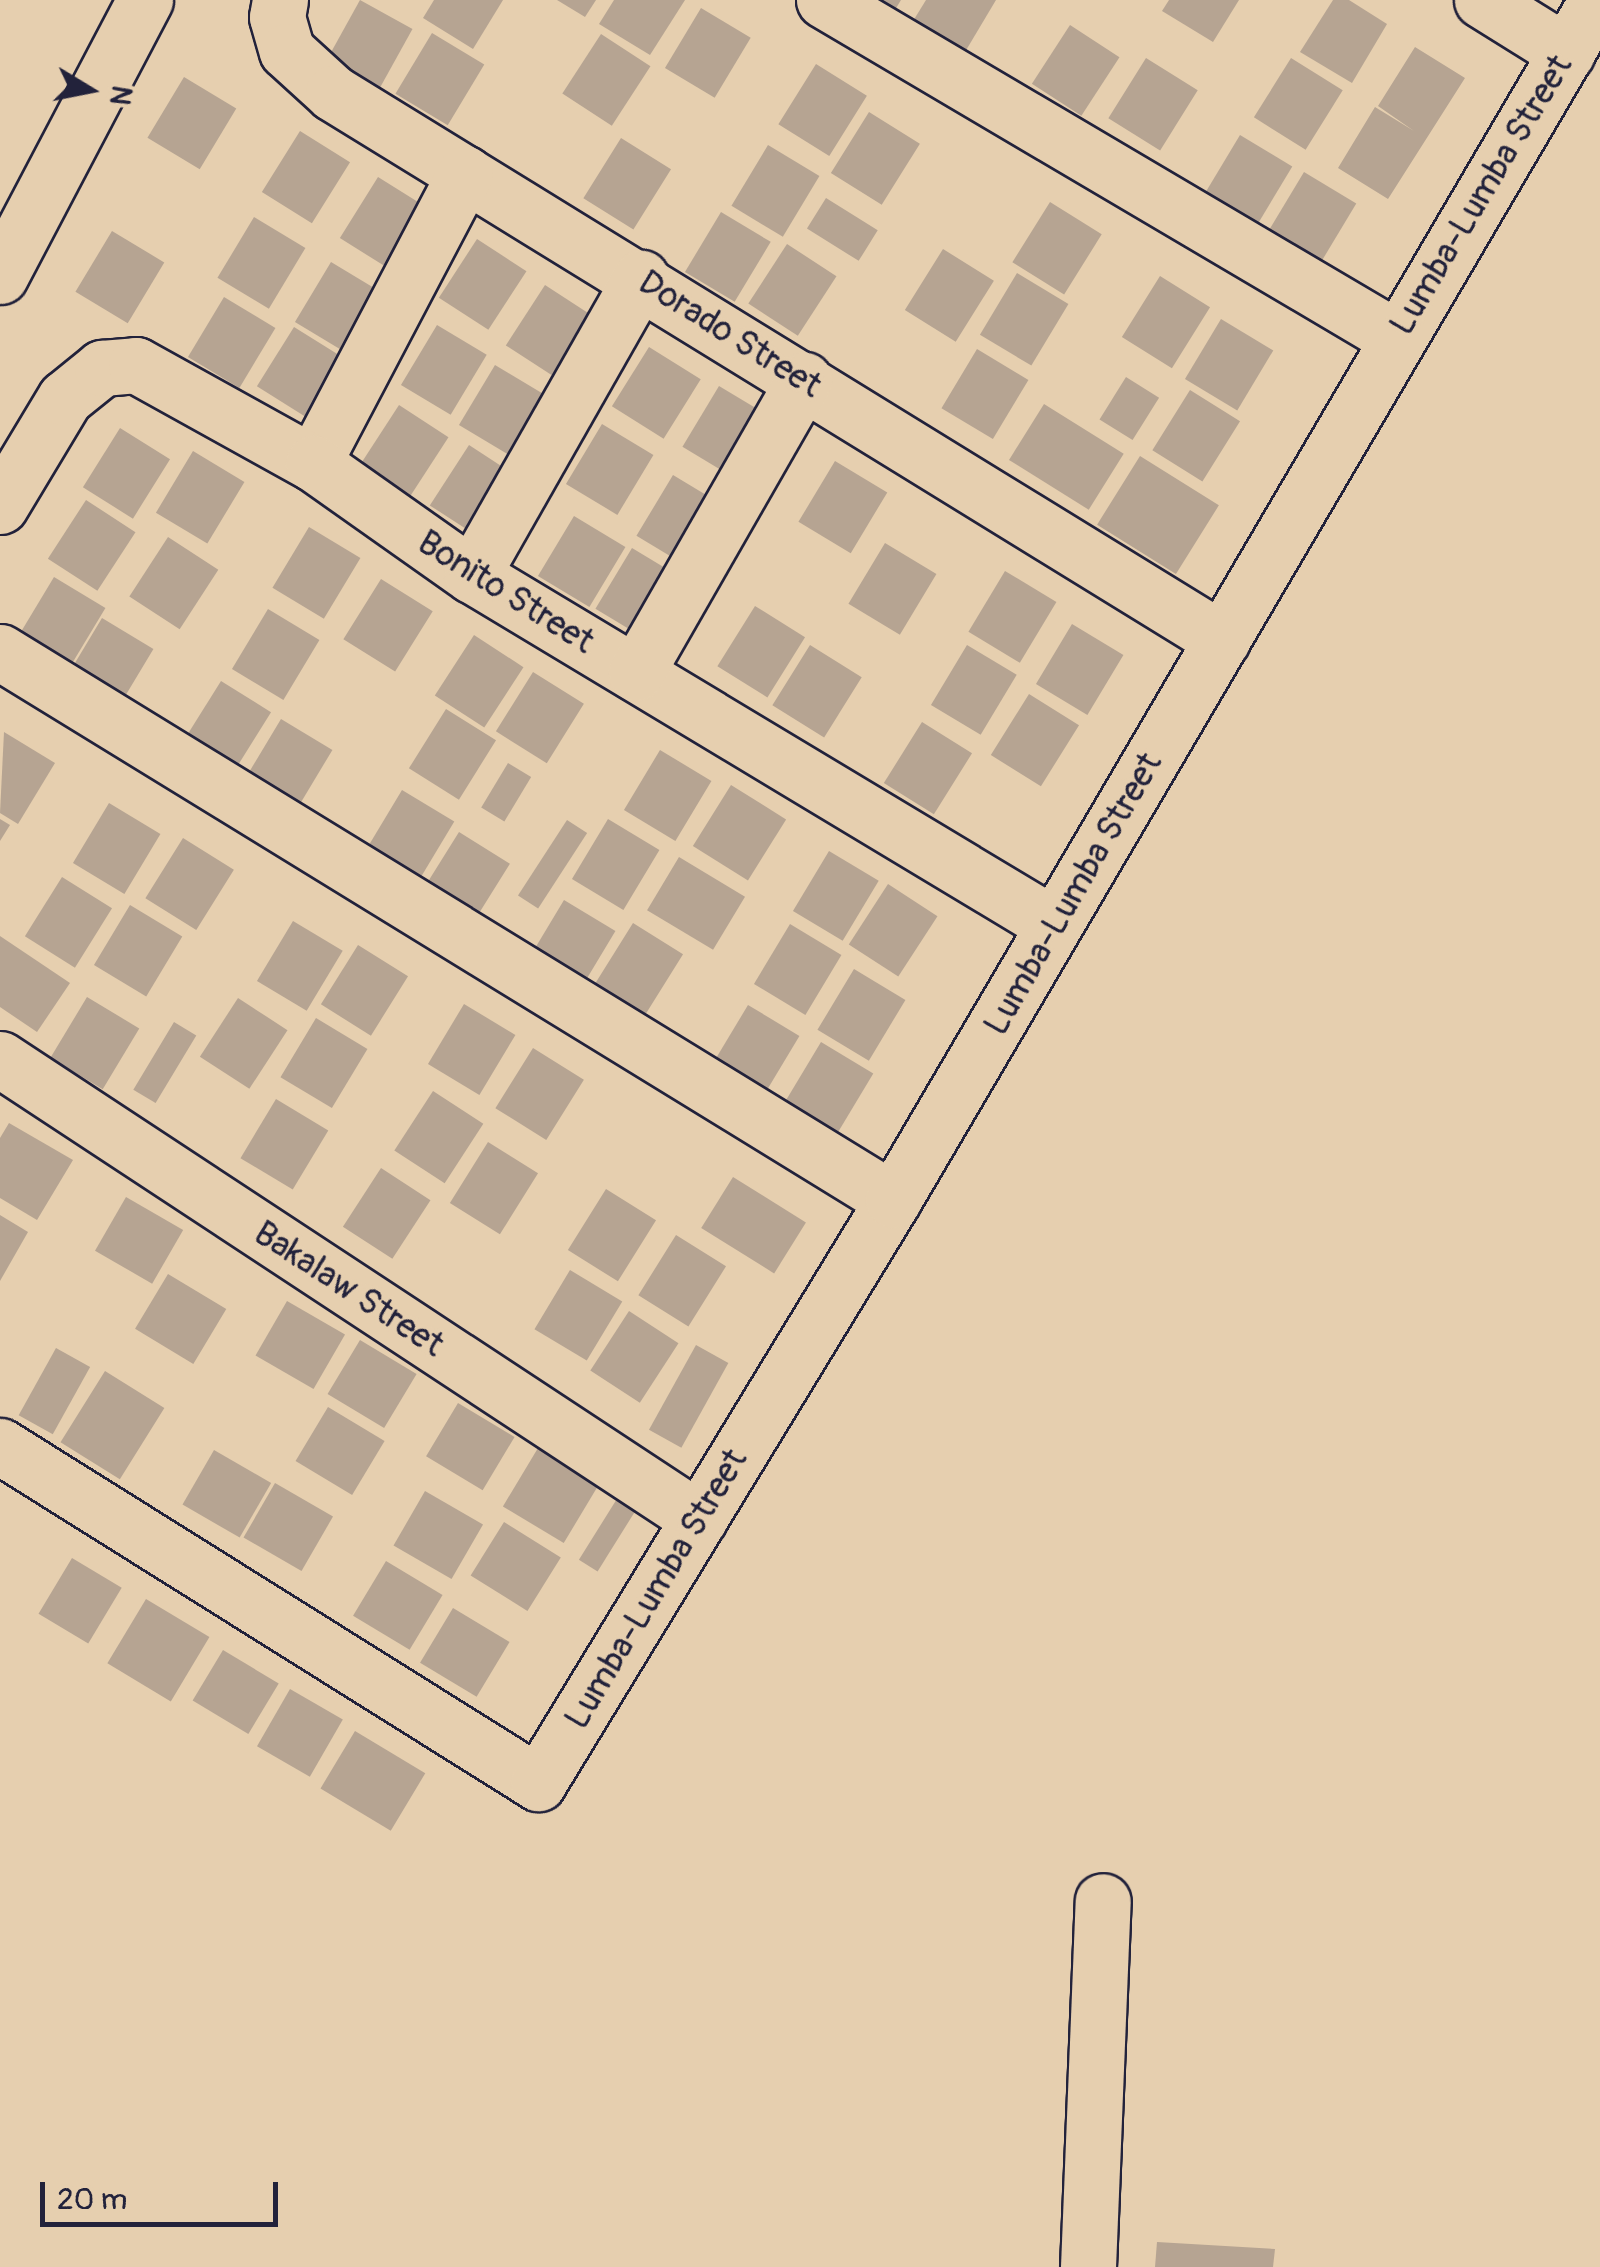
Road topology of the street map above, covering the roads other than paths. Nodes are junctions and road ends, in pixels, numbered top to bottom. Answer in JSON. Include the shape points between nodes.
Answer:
{"nodes":[{"id":1,"x":145,"y":0,"type":"edge"},
{"id":2,"x":280,"y":0,"type":"edge"},
{"id":3,"x":824,"y":0,"type":"edge"},
{"id":4,"x":1482,"y":0,"type":"edge"},
{"id":5,"x":1598,"y":0,"type":"edge"},
{"id":6,"x":1567,"y":53,"type":"junction"},
{"id":7,"x":465,"y":173,"type":"junction"},
{"id":8,"x":0,"y":276,"type":"edge"},
{"id":9,"x":642,"y":278,"type":"junction"},
{"id":10,"x":1394,"y":337,"type":"junction"},
{"id":11,"x":804,"y":380,"type":"junction"},
{"id":12,"x":313,"y":463,"type":"junction"},
{"id":13,"x":0,"y":506,"type":"edge"},
{"id":14,"x":472,"y":576,"type":"junction"},
{"id":15,"x":1222,"y":640,"type":"junction"},
{"id":16,"x":0,"y":652,"type":"edge"},
{"id":17,"x":636,"y":673,"type":"junction"},
{"id":18,"x":1054,"y":925,"type":"junction"},
{"id":19,"x":0,"y":1059,"type":"edge"},
{"id":20,"x":893,"y":1200,"type":"junction"},
{"id":21,"x":0,"y":1446,"type":"edge"},
{"id":22,"x":699,"y":1519,"type":"junction"},
{"id":23,"x":1103,"y":1901,"type":"dead end"},
{"id":24,"x":1088,"y":2267,"type":"edge"}],
"edges":[{"from":1,"to":8,"type":"street"},
{"from":2,"to":7,"type":"street","name":"Dorado Street","via":[[277,17],[287,51],[333,93]]},
{"from":3,"to":10,"type":"street"},
{"from":4,"to":6,"type":"street"},
{"from":5,"to":6,"type":"street","name":"Lumba-Lumba Street"},
{"from":6,"to":10,"type":"street","name":"Lumba-Lumba Street"},
{"from":7,"to":9,"type":"street","name":"Dorado Street"},
{"from":7,"to":12,"type":"street"},
{"from":9,"to":11,"type":"street","name":"Dorado Street"},
{"from":9,"to":14,"type":"street"},
{"from":10,"to":15,"type":"street","name":"Lumba-Lumba Street"},
{"from":11,"to":15,"type":"street","name":"Dorado Street"},
{"from":11,"to":17,"type":"street"},
{"from":12,"to":13,"type":"street","name":"Bonito Street","via":[[136,365],[102,368],[65,398]]},
{"from":12,"to":14,"type":"street","name":"Bonito Street"},
{"from":14,"to":17,"type":"street","name":"Bonito Street"},
{"from":15,"to":18,"type":"street","name":"Lumba-Lumba Street"},
{"from":16,"to":20,"type":"street"},
{"from":17,"to":18,"type":"street","name":"Bonito Street"},
{"from":18,"to":20,"type":"street","name":"Lumba-Lumba Street"},
{"from":19,"to":22,"type":"street","name":"Bakalaw Street"},
{"from":20,"to":22,"type":"street","name":"Lumba-Lumba Street"},
{"from":21,"to":22,"type":"street","name":"Lumba-Lumba Street","via":[[538,1783]]},
{"from":23,"to":24,"type":"street"}]}
